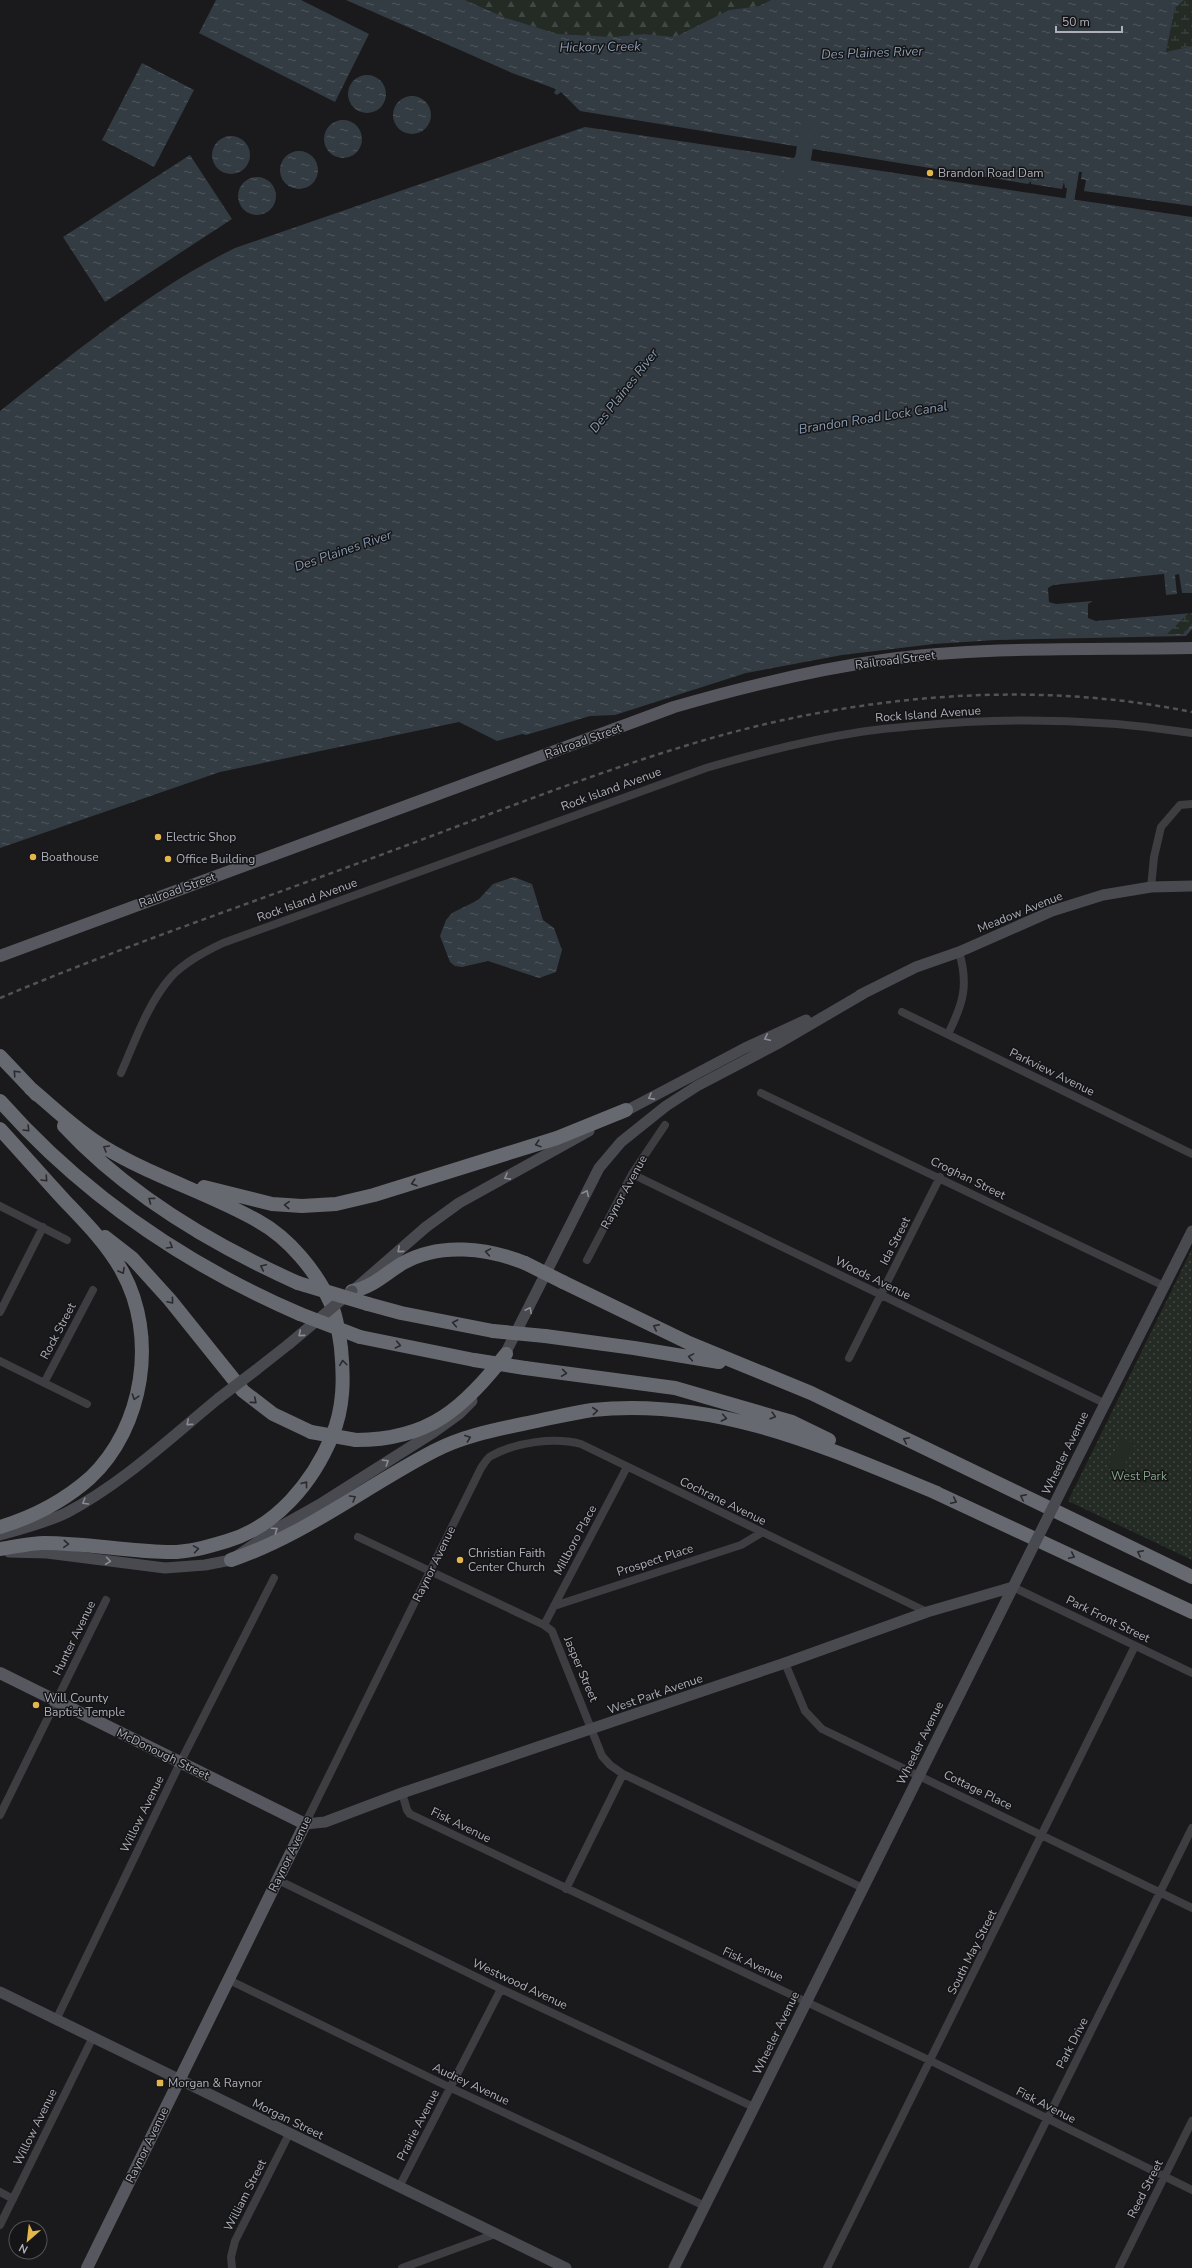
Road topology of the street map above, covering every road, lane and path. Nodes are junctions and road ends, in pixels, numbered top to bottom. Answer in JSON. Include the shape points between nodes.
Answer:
{"nodes":[{"id":1,"x":1192,"y":648,"type":"edge"},
{"id":2,"x":1192,"y":733,"type":"edge"},
{"id":3,"x":1192,"y":804,"type":"edge"},
{"id":4,"x":1192,"y":886,"type":"edge"},
{"id":5,"x":1151,"y":887,"type":"junction"},
{"id":6,"x":959,"y":952,"type":"junction"},
{"id":7,"x":0,"y":956,"type":"edge"},
{"id":8,"x":866,"y":992,"type":"junction"},
{"id":9,"x":902,"y":1012,"type":"dead end"},
{"id":10,"x":948,"y":1034,"type":"junction"},
{"id":11,"x":0,"y":1056,"type":"edge"},
{"id":12,"x":121,"y":1073,"type":"dead end"},
{"id":13,"x":30,"y":1088,"type":"junction"},
{"id":14,"x":761,"y":1093,"type":"dead end"},
{"id":15,"x":0,"y":1101,"type":"edge"},
{"id":16,"x":626,"y":1110,"type":"junction"},
{"id":17,"x":665,"y":1125,"type":"dead end"},
{"id":18,"x":0,"y":1129,"type":"edge"},
{"id":19,"x":1192,"y":1154,"type":"edge"},
{"id":20,"x":140,"y":1167,"type":"junction"},
{"id":21,"x":632,"y":1174,"type":"junction"},
{"id":22,"x":940,"y":1177,"type":"junction"},
{"id":23,"x":0,"y":1206,"type":"edge"},
{"id":24,"x":43,"y":1227,"type":"junction"},
{"id":25,"x":91,"y":1228,"type":"junction"},
{"id":26,"x":1192,"y":1231,"type":"edge"},
{"id":27,"x":67,"y":1240,"type":"dead end"},
{"id":28,"x":587,"y":1260,"type":"dead end"},
{"id":29,"x":1164,"y":1286,"type":"junction"},
{"id":30,"x":93,"y":1290,"type":"dead end"},
{"id":31,"x":352,"y":1291,"type":"junction"},
{"id":32,"x":881,"y":1295,"type":"junction"},
{"id":33,"x":0,"y":1312,"type":"edge"},
{"id":34,"x":506,"y":1354,"type":"junction"},
{"id":35,"x":849,"y":1358,"type":"dead end"},
{"id":36,"x":0,"y":1361,"type":"edge"},
{"id":37,"x":743,"y":1366,"type":"junction"},
{"id":38,"x":44,"y":1383,"type":"junction"},
{"id":39,"x":87,"y":1404,"type":"dead end"},
{"id":40,"x":1104,"y":1404,"type":"junction"},
{"id":41,"x":504,"y":1451,"type":"joint"},
{"id":42,"x":628,"y":1466,"type":"junction"},
{"id":43,"x":937,"y":1493,"type":"junction"},
{"id":44,"x":0,"y":1527,"type":"edge"},
{"id":45,"x":761,"y":1533,"type":"junction"},
{"id":46,"x":0,"y":1535,"type":"edge"},
{"id":47,"x":358,"y":1537,"type":"dead end"},
{"id":48,"x":0,"y":1549,"type":"edge"},
{"id":49,"x":0,"y":1552,"type":"edge"},
{"id":50,"x":231,"y":1560,"type":"junction"},
{"id":51,"x":430,"y":1572,"type":"junction"},
{"id":52,"x":1192,"y":1577,"type":"edge"},
{"id":53,"x":274,"y":1578,"type":"dead end"},
{"id":54,"x":1013,"y":1587,"type":"junction"},
{"id":55,"x":106,"y":1600,"type":"dead end"},
{"id":56,"x":554,"y":1606,"type":"junction"},
{"id":57,"x":927,"y":1612,"type":"junction"},
{"id":58,"x":1192,"y":1612,"type":"edge"},
{"id":59,"x":544,"y":1625,"type":"junction"},
{"id":60,"x":1136,"y":1646,"type":"junction"},
{"id":61,"x":784,"y":1663,"type":"junction"},
{"id":62,"x":0,"y":1673,"type":"edge"},
{"id":63,"x":1192,"y":1673,"type":"edge"},
{"id":64,"x":57,"y":1701,"type":"junction"},
{"id":65,"x":593,"y":1729,"type":"junction"},
{"id":66,"x":180,"y":1763,"type":"junction"},
{"id":67,"x":623,"y":1774,"type":"junction"},
{"id":68,"x":920,"y":1774,"type":"junction"},
{"id":69,"x":402,"y":1793,"type":"junction"},
{"id":70,"x":0,"y":1815,"type":"edge"},
{"id":71,"x":305,"y":1824,"type":"junction"},
{"id":72,"x":1192,"y":1828,"type":"edge"},
{"id":73,"x":1043,"y":1835,"type":"junction"},
{"id":74,"x":278,"y":1880,"type":"junction"},
{"id":75,"x":863,"y":1888,"type":"junction"},
{"id":76,"x":566,"y":1889,"type":"junction"},
{"id":77,"x":1160,"y":1893,"type":"junction"},
{"id":78,"x":1192,"y":1908,"type":"edge"},
{"id":79,"x":229,"y":1980,"type":"junction"},
{"id":80,"x":502,"y":1988,"type":"junction"},
{"id":81,"x":0,"y":1992,"type":"edge"},
{"id":82,"x":806,"y":2003,"type":"junction"},
{"id":83,"x":56,"y":2020,"type":"junction"},
{"id":84,"x":92,"y":2039,"type":"junction"},
{"id":85,"x":930,"y":2061,"type":"junction"},
{"id":86,"x":179,"y":2081,"type":"junction"},
{"id":87,"x":451,"y":2088,"type":"junction"},
{"id":88,"x":754,"y":2107,"type":"junction"},
{"id":89,"x":1047,"y":2119,"type":"junction"},
{"id":90,"x":1192,"y":2121,"type":"edge"},
{"id":91,"x":289,"y":2134,"type":"junction"},
{"id":92,"x":1164,"y":2177,"type":"junction"},
{"id":93,"x":399,"y":2188,"type":"junction"},
{"id":94,"x":1192,"y":2190,"type":"edge"},
{"id":95,"x":0,"y":2192,"type":"edge"},
{"id":96,"x":13,"y":2199,"type":"junction"},
{"id":97,"x":705,"y":2206,"type":"junction"},
{"id":98,"x":0,"y":2225,"type":"edge"},
{"id":99,"x":495,"y":2234,"type":"junction"},
{"id":100,"x":88,"y":2268,"type":"edge"},
{"id":101,"x":232,"y":2268,"type":"edge"},
{"id":102,"x":402,"y":2268,"type":"edge"},
{"id":103,"x":566,"y":2268,"type":"edge"},
{"id":104,"x":674,"y":2268,"type":"edge"},
{"id":105,"x":827,"y":2268,"type":"edge"},
{"id":106,"x":973,"y":2268,"type":"edge"},
{"id":107,"x":1119,"y":2268,"type":"edge"}],
"edges":[{"from":1,"to":7,"type":"main road","name":"Railroad Street","via":[[958,653],[884,660],[724,693],[674,707]]},
{"from":2,"to":12,"type":"street","name":"Rock Island Avenue","via":[[1138,725],[1038,720],[956,722],[861,731],[770,749],[706,768],[223,943],[198,955],[172,977],[154,1003]]},
{"from":3,"to":5,"type":"street","via":[[1180,805],[1161,827]]},
{"from":4,"to":5,"type":"street","name":"Meadow Avenue"},
{"from":5,"to":6,"type":"street","name":"Meadow Avenue","via":[[1103,895],[1052,911]]},
{"from":6,"to":8,"type":"street","name":"Meadow Avenue","via":[[916,967]]},
{"from":6,"to":10,"type":"street","via":[[965,983],[961,1007]]},
{"from":8,"to":16,"type":"street","one_way":true,"via":[[745,1048]]},
{"from":34,"to":8,"type":"street","one_way":true,"via":[[599,1168],[621,1142],[666,1106],[697,1086],[777,1044]]},
{"from":9,"to":10,"type":"street","name":"Parkview Avenue"},
{"from":10,"to":19,"type":"street","name":"Parkview Avenue"},
{"from":13,"to":11,"type":"highway","one_way":true},
{"from":20,"to":13,"type":"highway","one_way":true,"via":[[103,1147]]},
{"from":37,"to":13,"type":"highway","one_way":true,"bridge":true,"via":[[634,1348],[493,1330],[402,1313],[298,1283],[210,1238],[125,1181],[79,1141]]},
{"from":14,"to":22,"type":"street","name":"Croghan Street"},
{"from":15,"to":43,"type":"highway","one_way":true,"bridge":true,"via":[[57,1160],[149,1234],[258,1296],[300,1314],[360,1337],[474,1360],[675,1388],[792,1422]]},
{"from":16,"to":20,"type":"highway","one_way":true,"via":[[557,1138],[374,1195],[336,1204],[272,1204],[226,1194]]},
{"from":16,"to":31,"type":"street","one_way":true,"via":[[459,1202]]},
{"from":17,"to":21,"type":"street","name":"Raynor Avenue"},
{"from":18,"to":25,"type":"highway","one_way":true},
{"from":48,"to":20,"type":"highway","one_way":true,"via":[[46,1543],[166,1552],[202,1548],[231,1540],[257,1527],[294,1497],[316,1469],[336,1427],[343,1387],[340,1339],[332,1305],[312,1270],[286,1241],[259,1221]]},
{"from":21,"to":28,"type":"street","name":"Raynor Avenue"},
{"from":21,"to":32,"type":"street","name":"Woods Avenue"},
{"from":22,"to":29,"type":"street","name":"Croghan Street"},
{"from":22,"to":32,"type":"street","name":"Ida Street"},
{"from":23,"to":24,"type":"street"},
{"from":24,"to":27,"type":"street"},
{"from":24,"to":33,"type":"street"},
{"from":25,"to":34,"type":"highway","one_way":true,"bridge":true,"via":[[132,1258],[170,1300],[244,1391],[258,1404],[288,1423],[311,1432],[356,1440],[402,1434],[441,1419],[473,1394]]},
{"from":25,"to":44,"type":"highway","one_way":true,"via":[[107,1247],[134,1297],[143,1345],[140,1384],[124,1428],[110,1453],[90,1477],[45,1510]]},
{"from":26,"to":29,"type":"street","name":"Wheeler Avenue"},
{"from":29,"to":40,"type":"street","name":"Wheeler Avenue"},
{"from":30,"to":38,"type":"street","name":"Rock Street"},
{"from":37,"to":31,"type":"highway","one_way":true,"bridge":true,"via":[[689,1344],[525,1263],[478,1250],[457,1249],[434,1253],[404,1263],[363,1290]]},
{"from":31,"to":46,"type":"street","one_way":true,"bridge":true,"via":[[159,1448],[88,1500],[36,1525]]},
{"from":32,"to":35,"type":"street","name":"Ida Street"},
{"from":32,"to":40,"type":"street","name":"Woods Avenue"},
{"from":50,"to":34,"type":"street","one_way":true,"via":[[459,1414],[490,1379]]},
{"from":36,"to":38,"type":"street"},
{"from":52,"to":37,"type":"highway","one_way":true,"via":[[810,1393]]},
{"from":38,"to":39,"type":"street"},
{"from":40,"to":54,"type":"street","name":"Wheeler Avenue","bridge":true},
{"from":41,"to":42,"type":"street","name":"Cochrane Avenue","via":[[547,1440],[565,1440],[581,1444]]},
{"from":41,"to":51,"type":"street","name":"Raynor Avenue","via":[[490,1456],[481,1468]]},
{"from":42,"to":45,"type":"street","name":"Cochrane Avenue"},
{"from":42,"to":56,"type":"street","name":"Millboro Place"},
{"from":50,"to":43,"type":"highway","one_way":true,"via":[[292,1535],[436,1450],[486,1432],[591,1410],[633,1408],[689,1411],[749,1423],[808,1440]]},
{"from":43,"to":58,"type":"highway","one_way":true},
{"from":45,"to":56,"type":"street","name":"Prospect Place","via":[[741,1545]]},
{"from":45,"to":57,"type":"street","name":"Cochrane Avenue"},
{"from":47,"to":51,"type":"street","name":"Jasper Street"},
{"from":49,"to":50,"type":"street","one_way":true,"via":[[47,1553],[165,1568]]},
{"from":51,"to":59,"type":"street","name":"Jasper Street"},
{"from":51,"to":71,"type":"street","name":"Raynor Avenue"},
{"from":53,"to":66,"type":"street","name":"Willow Avenue"},
{"from":54,"to":57,"type":"street","name":"West Park Avenue"},
{"from":54,"to":60,"type":"street","name":"Park Front Street"},
{"from":54,"to":68,"type":"street","name":"Wheeler Avenue"},
{"from":55,"to":64,"type":"street","name":"Hunter Avenue"},
{"from":56,"to":59,"type":"street","name":"Millboro Place"},
{"from":57,"to":61,"type":"street","name":"West Park Avenue"},
{"from":59,"to":65,"type":"street","name":"Jasper Street","via":[[552,1631]]},
{"from":60,"to":63,"type":"street","name":"Park Front Street"},
{"from":60,"to":73,"type":"street","name":"South May Street"},
{"from":61,"to":65,"type":"street","name":"West Park Avenue"},
{"from":61,"to":68,"type":"street","name":"Cottage Place","via":[[805,1712],[822,1729]]},
{"from":62,"to":64,"type":"main road","name":"McDonough Street"},
{"from":64,"to":66,"type":"main road","name":"McDonough Street"},
{"from":64,"to":70,"type":"street","name":"Hunter Avenue"},
{"from":65,"to":67,"type":"street","name":"Jasper Street","via":[[602,1756]]},
{"from":65,"to":69,"type":"street","name":"West Park Avenue"},
{"from":66,"to":71,"type":"main road","name":"McDonough Street"},
{"from":66,"to":83,"type":"street","name":"Willow Avenue"},
{"from":67,"to":75,"type":"street","name":"Jasper Street"},
{"from":67,"to":76,"type":"street"},
{"from":68,"to":73,"type":"street","name":"Cottage Place"},
{"from":68,"to":75,"type":"street","name":"Wheeler Avenue"},
{"from":69,"to":71,"type":"street","name":"West Park Avenue","via":[[325,1822]]},
{"from":69,"to":76,"type":"street","name":"Fisk Avenue","via":[[410,1814]]},
{"from":71,"to":74,"type":"main road","name":"Raynor Avenue"},
{"from":72,"to":77,"type":"street","name":"Park Drive"},
{"from":73,"to":77,"type":"street","name":"Cottage Place"},
{"from":73,"to":85,"type":"street","name":"South May Street"},
{"from":74,"to":79,"type":"main road","name":"Raynor Avenue"},
{"from":74,"to":80,"type":"street","name":"Westwood Avenue"},
{"from":75,"to":82,"type":"street","name":"Wheeler Avenue"},
{"from":76,"to":82,"type":"street","name":"Fisk Avenue"},
{"from":77,"to":78,"type":"street","name":"Cottage Place"},
{"from":77,"to":89,"type":"street","name":"Park Drive"},
{"from":79,"to":86,"type":"main road","name":"Raynor Avenue"},
{"from":79,"to":87,"type":"street","name":"Audrey Avenue"},
{"from":80,"to":87,"type":"street","name":"Prairie Avenue"},
{"from":80,"to":88,"type":"street","name":"Westwood Avenue"},
{"from":81,"to":83,"type":"street","name":"Morgan Street"},
{"from":82,"to":85,"type":"street","name":"Fisk Avenue"},
{"from":82,"to":88,"type":"street","name":"Wheeler Avenue"},
{"from":83,"to":84,"type":"street","name":"Morgan Street"},
{"from":84,"to":86,"type":"street","name":"Morgan Street"},
{"from":84,"to":96,"type":"street","name":"Willow Avenue"},
{"from":85,"to":89,"type":"street","name":"Fisk Avenue"},
{"from":85,"to":105,"type":"street","name":"South May Street"},
{"from":86,"to":91,"type":"street","name":"Morgan Street"},
{"from":86,"to":100,"type":"main road","name":"Raynor Avenue"},
{"from":87,"to":93,"type":"street","name":"Prairie Avenue"},
{"from":87,"to":97,"type":"street","name":"Audrey Avenue"},
{"from":88,"to":97,"type":"street","name":"Wheeler Avenue"},
{"from":89,"to":92,"type":"street","name":"Fisk Avenue"},
{"from":89,"to":106,"type":"street","name":"Park Drive"},
{"from":90,"to":92,"type":"street","name":"Reed Street"},
{"from":91,"to":93,"type":"street","name":"Morgan Street"},
{"from":91,"to":101,"type":"street","name":"William Street","via":[[235,2241],[230,2257]]},
{"from":92,"to":94,"type":"street","name":"Fisk Avenue"},
{"from":92,"to":107,"type":"street","name":"Reed Street"},
{"from":93,"to":99,"type":"street","name":"Morgan Street"},
{"from":95,"to":96,"type":"street"},
{"from":96,"to":98,"type":"street","name":"Willow Avenue"},
{"from":97,"to":104,"type":"street","name":"Wheeler Avenue"},
{"from":99,"to":102,"type":"street"},
{"from":99,"to":103,"type":"street","name":"Morgan Street"}]}
